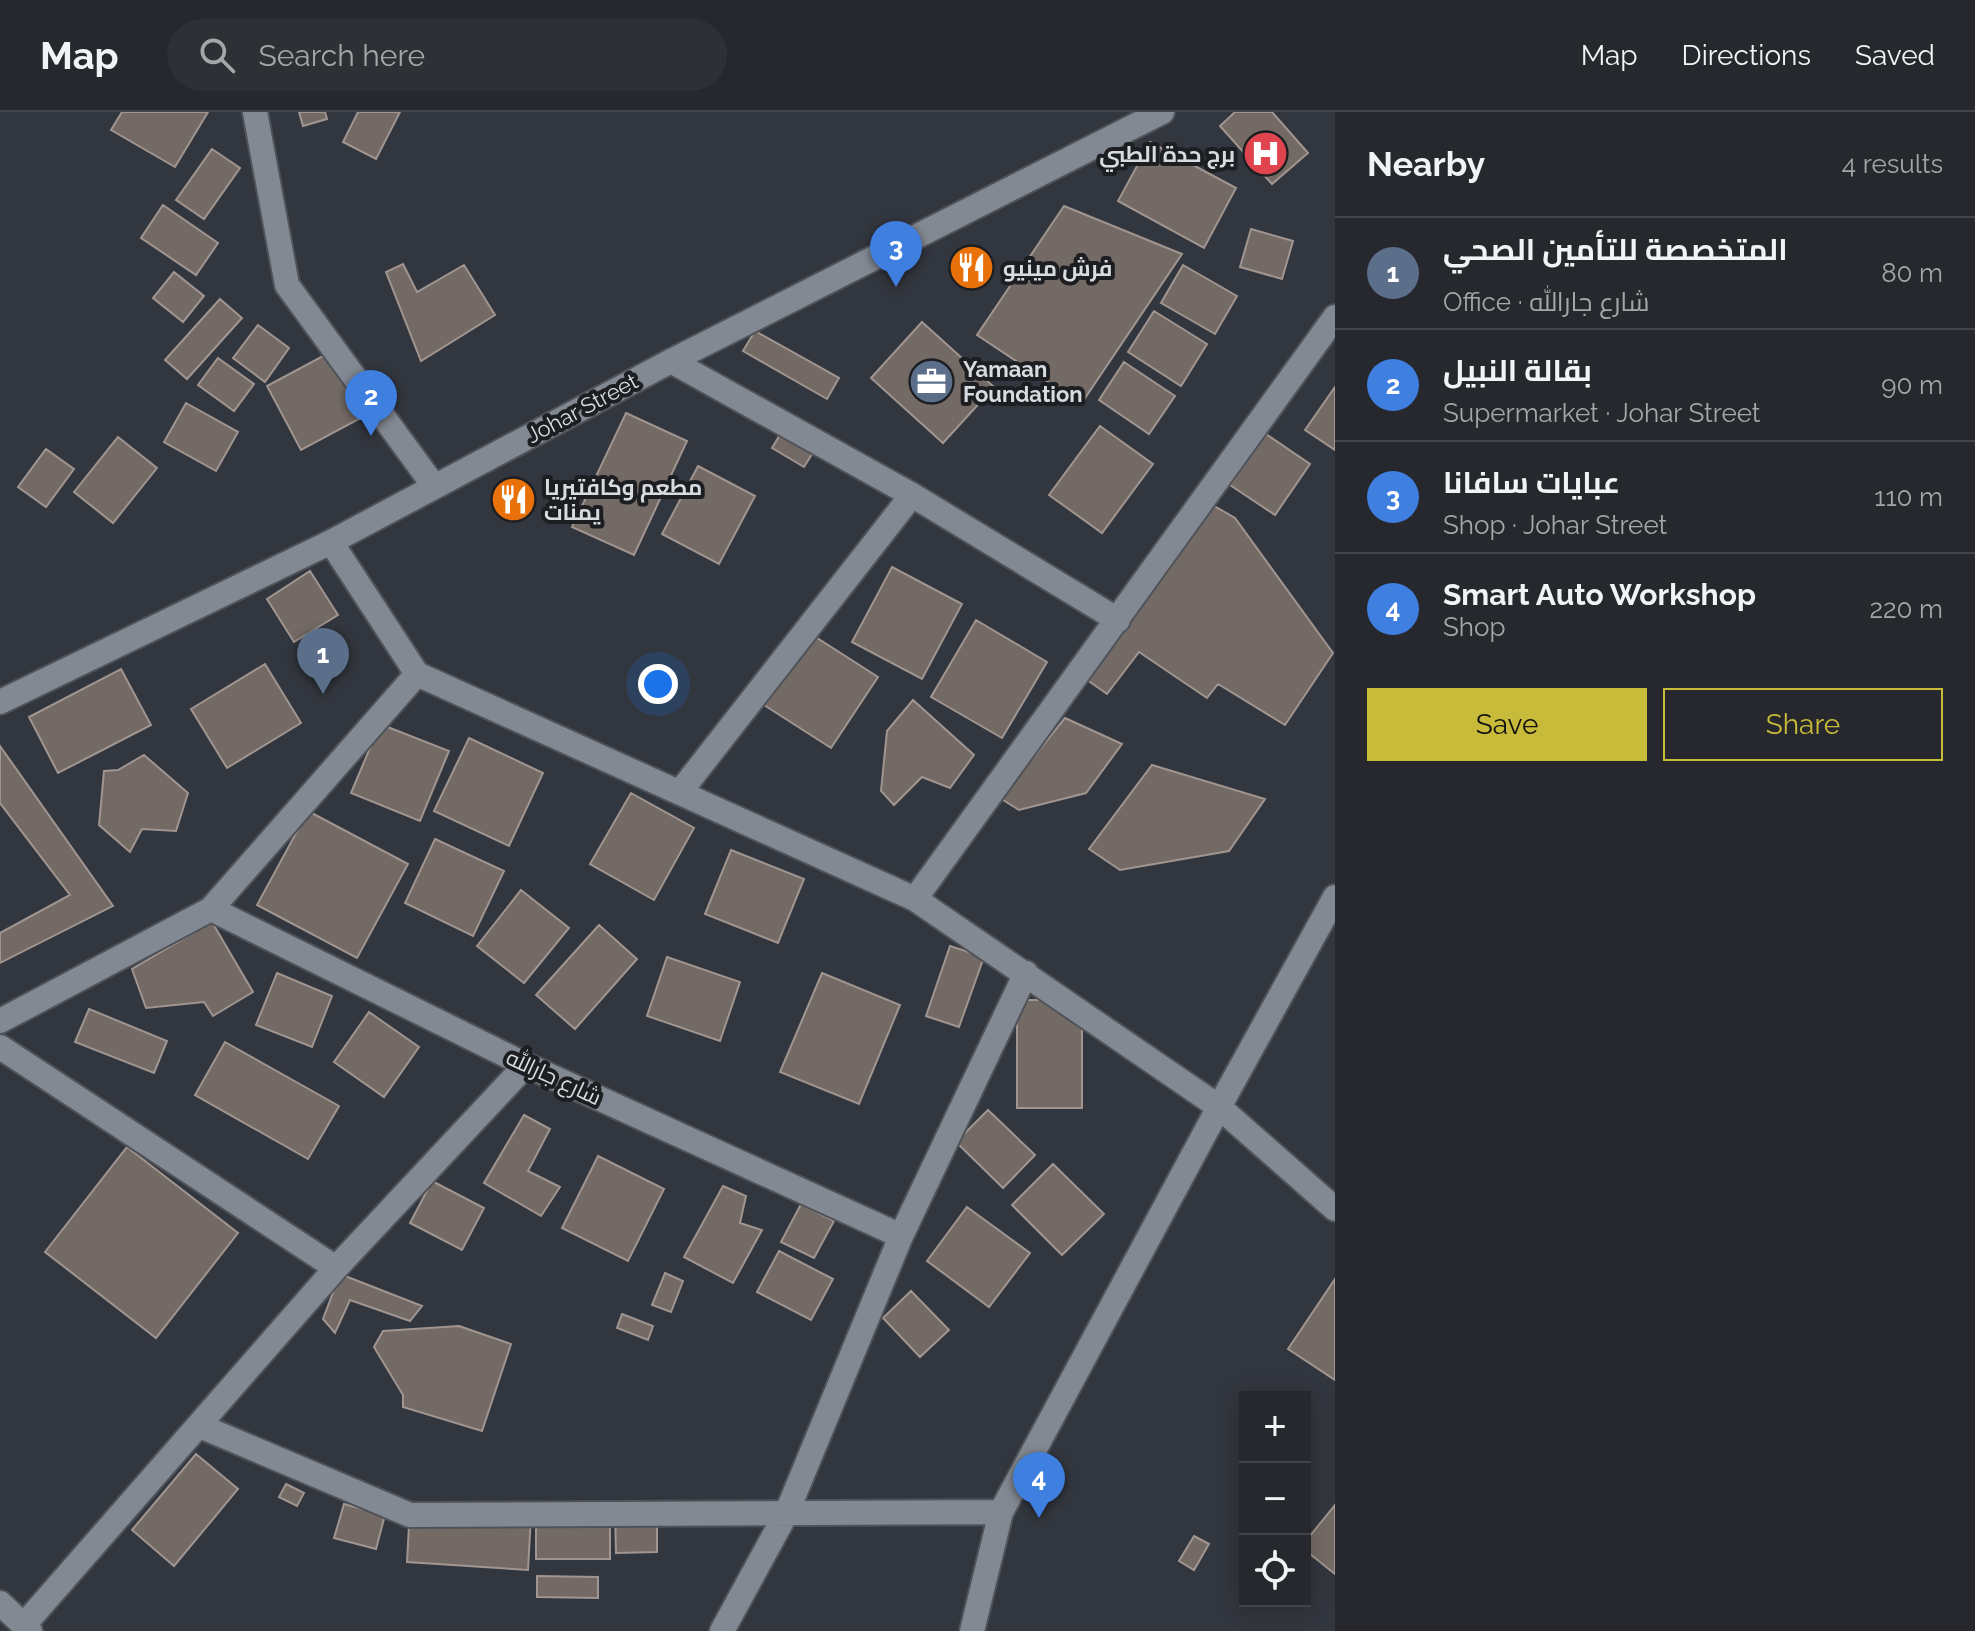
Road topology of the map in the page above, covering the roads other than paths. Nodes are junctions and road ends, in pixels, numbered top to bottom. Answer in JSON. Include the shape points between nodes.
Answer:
{"nodes":[{"id":1,"x":255,"y":112,"type":"edge"},
{"id":2,"x":1162,"y":112,"type":"edge"},
{"id":3,"x":1123,"y":121,"type":"edge"},
{"id":4,"x":1335,"y":317,"type":"edge"},
{"id":5,"x":671,"y":361,"type":"junction"},
{"id":6,"x":434,"y":486,"type":"junction"},
{"id":7,"x":912,"y":495,"type":"junction"},
{"id":8,"x":331,"y":542,"type":"junction"},
{"id":9,"x":1118,"y":620,"type":"junction"},
{"id":10,"x":417,"y":674,"type":"junction"},
{"id":11,"x":0,"y":702,"type":"edge"},
{"id":12,"x":680,"y":792,"type":"junction"},
{"id":13,"x":1335,"y":897,"type":"edge"},
{"id":14,"x":915,"y":899,"type":"junction"},
{"id":15,"x":211,"y":909,"type":"junction"},
{"id":16,"x":1026,"y":973,"type":"junction"},
{"id":17,"x":0,"y":1021,"type":"edge"},
{"id":18,"x":0,"y":1047,"type":"edge"},
{"id":19,"x":526,"y":1065,"type":"junction"},
{"id":20,"x":1219,"y":1107,"type":"junction"},
{"id":21,"x":1335,"y":1209,"type":"edge"},
{"id":22,"x":901,"y":1236,"type":"junction"},
{"id":23,"x":336,"y":1268,"type":"junction"},
{"id":24,"x":200,"y":1426,"type":"junction"},
{"id":25,"x":787,"y":1512,"type":"junction"},
{"id":26,"x":1001,"y":1512,"type":"junction"},
{"id":27,"x":0,"y":1603,"type":"edge"},
{"id":28,"x":27,"y":1628,"type":"edge"},
{"id":29,"x":722,"y":1631,"type":"edge"},
{"id":30,"x":972,"y":1631,"type":"edge"}],
"edges":[{"from":1,"to":6,"type":"street","via":[[287,285]]},
{"from":2,"to":3,"type":"street","name":"Johar Street"},
{"from":3,"to":5,"type":"street","name":"Johar Street"},
{"from":4,"to":9,"type":"street"},
{"from":5,"to":6,"type":"street","name":"Johar Street"},
{"from":5,"to":7,"type":"street"},
{"from":6,"to":8,"type":"street","name":"Johar Street"},
{"from":7,"to":9,"type":"street"},
{"from":7,"to":12,"type":"street"},
{"from":8,"to":10,"type":"street"},
{"from":8,"to":11,"type":"street","name":"Johar Street"},
{"from":9,"to":14,"type":"street"},
{"from":10,"to":12,"type":"street"},
{"from":10,"to":15,"type":"street"},
{"from":12,"to":14,"type":"street"},
{"from":13,"to":20,"type":"street"},
{"from":14,"to":16,"type":"street"},
{"from":15,"to":17,"type":"street"},
{"from":15,"to":19,"type":"street","name":"شارع جارالله"},
{"from":16,"to":20,"type":"street"},
{"from":16,"to":22,"type":"street"},
{"from":18,"to":23,"type":"street"},
{"from":19,"to":22,"type":"street","name":"شارع جارالله"},
{"from":19,"to":23,"type":"street"},
{"from":20,"to":21,"type":"street"},
{"from":20,"to":26,"type":"street"},
{"from":22,"to":25,"type":"street"},
{"from":23,"to":24,"type":"street"},
{"from":24,"to":25,"type":"street","via":[[410,1515]]},
{"from":24,"to":28,"type":"street"},
{"from":25,"to":26,"type":"street"},
{"from":25,"to":29,"type":"street"},
{"from":26,"to":30,"type":"street"},
{"from":27,"to":28,"type":"street"}]}
